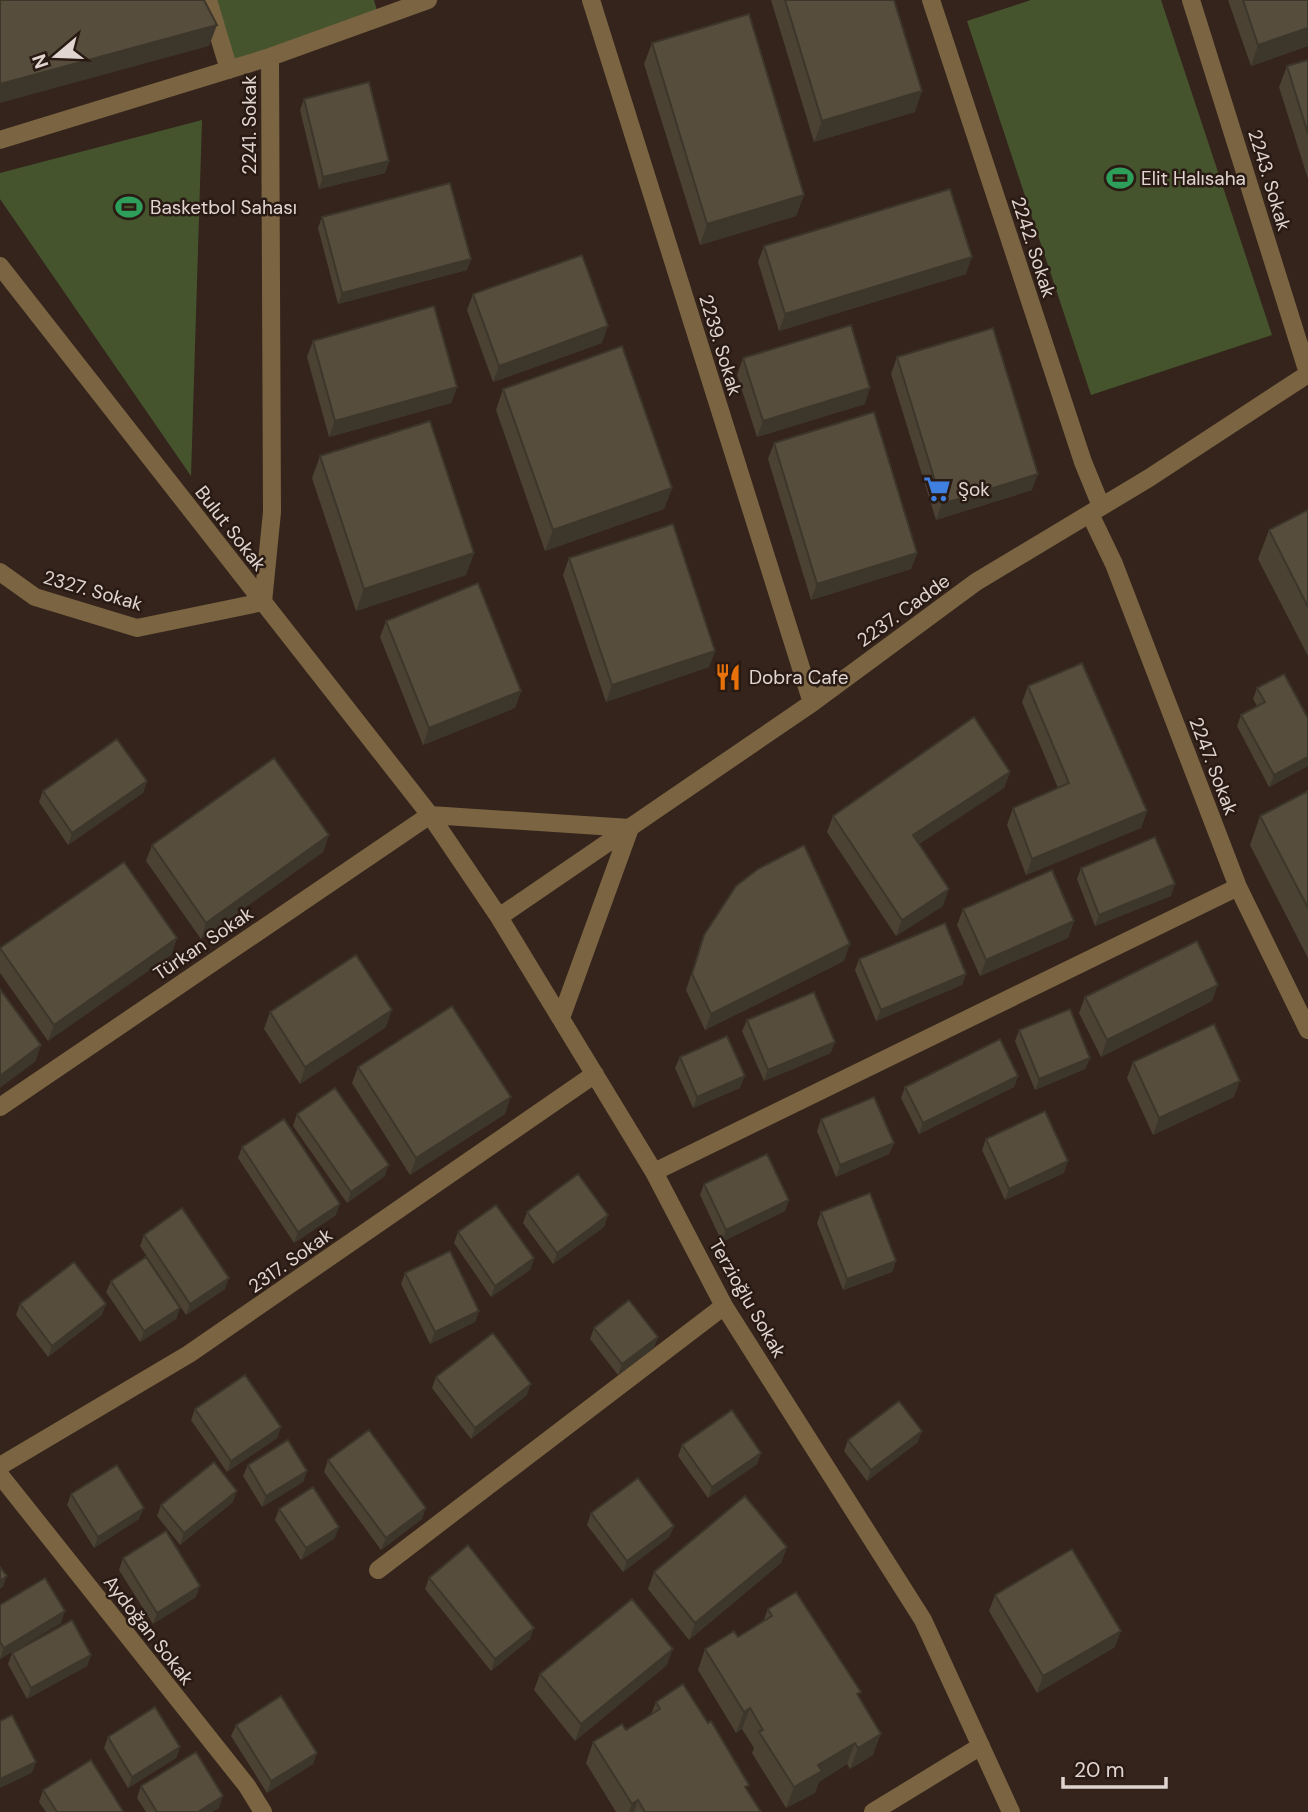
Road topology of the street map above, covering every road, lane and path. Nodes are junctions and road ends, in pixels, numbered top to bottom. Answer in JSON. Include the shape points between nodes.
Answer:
{"nodes":[{"id":1,"x":208,"y":0,"type":"edge"},
{"id":2,"x":428,"y":0,"type":"edge"},
{"id":3,"x":591,"y":0,"type":"edge"},
{"id":4,"x":931,"y":0,"type":"edge"},
{"id":5,"x":1191,"y":0,"type":"edge"},
{"id":6,"x":270,"y":57,"type":"junction"},
{"id":7,"x":229,"y":70,"type":"junction"},
{"id":8,"x":0,"y":140,"type":"edge"},
{"id":9,"x":0,"y":266,"type":"edge"},
{"id":10,"x":1308,"y":374,"type":"edge"},
{"id":11,"x":1095,"y":510,"type":"junction"},
{"id":12,"x":0,"y":572,"type":"edge"},
{"id":13,"x":263,"y":601,"type":"junction"},
{"id":14,"x":812,"y":703,"type":"junction"},
{"id":15,"x":430,"y":815,"type":"junction"},
{"id":16,"x":630,"y":828,"type":"junction"},
{"id":17,"x":1238,"y":887,"type":"junction"},
{"id":18,"x":499,"y":917,"type":"junction"},
{"id":19,"x":561,"y":1018,"type":"junction"},
{"id":20,"x":1308,"y":1030,"type":"edge"},
{"id":21,"x":595,"y":1074,"type":"junction"},
{"id":22,"x":0,"y":1107,"type":"edge"},
{"id":23,"x":654,"y":1172,"type":"junction"},
{"id":24,"x":724,"y":1306,"type":"junction"},
{"id":25,"x":0,"y":1466,"type":"edge"},
{"id":26,"x":0,"y":1475,"type":"edge"},
{"id":27,"x":378,"y":1570,"type":"dead end"},
{"id":28,"x":981,"y":1746,"type":"junction"},
{"id":29,"x":263,"y":1812,"type":"edge"},
{"id":30,"x":873,"y":1812,"type":"edge"},
{"id":31,"x":1011,"y":1812,"type":"edge"}],
"edges":[{"from":1,"to":7,"type":"street"},
{"from":2,"to":6,"type":"street"},
{"from":3,"to":14,"type":"street","name":"2239. Sokak"},
{"from":4,"to":11,"type":"street","name":"2242. Sokak"},
{"from":5,"to":10,"type":"street","name":"2243. Sokak"},
{"from":6,"to":7,"type":"street","name":"2241. Sokak"},
{"from":6,"to":13,"type":"street","name":"2241. Sokak","via":[[272,512]]},
{"from":7,"to":8,"type":"street","name":"2241. Sokak"},
{"from":9,"to":13,"type":"street","name":"Bulut Sokak"},
{"from":10,"to":11,"type":"street","name":"2237. Cadde"},
{"from":11,"to":14,"type":"street","name":"2237. Cadde","via":[[976,582]]},
{"from":11,"to":17,"type":"street","name":"2247. Sokak"},
{"from":12,"to":13,"type":"street","name":"2327. Sokak","via":[[35,597],[137,628]]},
{"from":13,"to":15,"type":"street","name":"Bulut Sokak"},
{"from":14,"to":16,"type":"street","name":"2237. Cadde"},
{"from":15,"to":16,"type":"street"},
{"from":15,"to":18,"type":"street","name":"Terzioğlu Sokak"},
{"from":15,"to":22,"type":"street","name":"Türkan Sokak"},
{"from":16,"to":18,"type":"street","name":"2237. Cadde"},
{"from":16,"to":19,"type":"street"},
{"from":17,"to":20,"type":"street","name":"2247. Sokak"},
{"from":17,"to":23,"type":"street"},
{"from":18,"to":19,"type":"street","name":"Terzioğlu Sokak"},
{"from":19,"to":21,"type":"street","name":"Terzioğlu Sokak"},
{"from":21,"to":23,"type":"street","name":"Terzioğlu Sokak"},
{"from":21,"to":25,"type":"street","name":"2317. Sokak","via":[[190,1354]]},
{"from":23,"to":24,"type":"street","name":"Terzioğlu Sokak"},
{"from":24,"to":27,"type":"street"},
{"from":24,"to":28,"type":"street","name":"Terzioğlu Sokak","via":[[923,1620]]},
{"from":26,"to":29,"type":"street","name":"Aydoğan Sokak"},
{"from":28,"to":30,"type":"street"},
{"from":28,"to":31,"type":"street","name":"Terzioğlu Sokak"}]}
